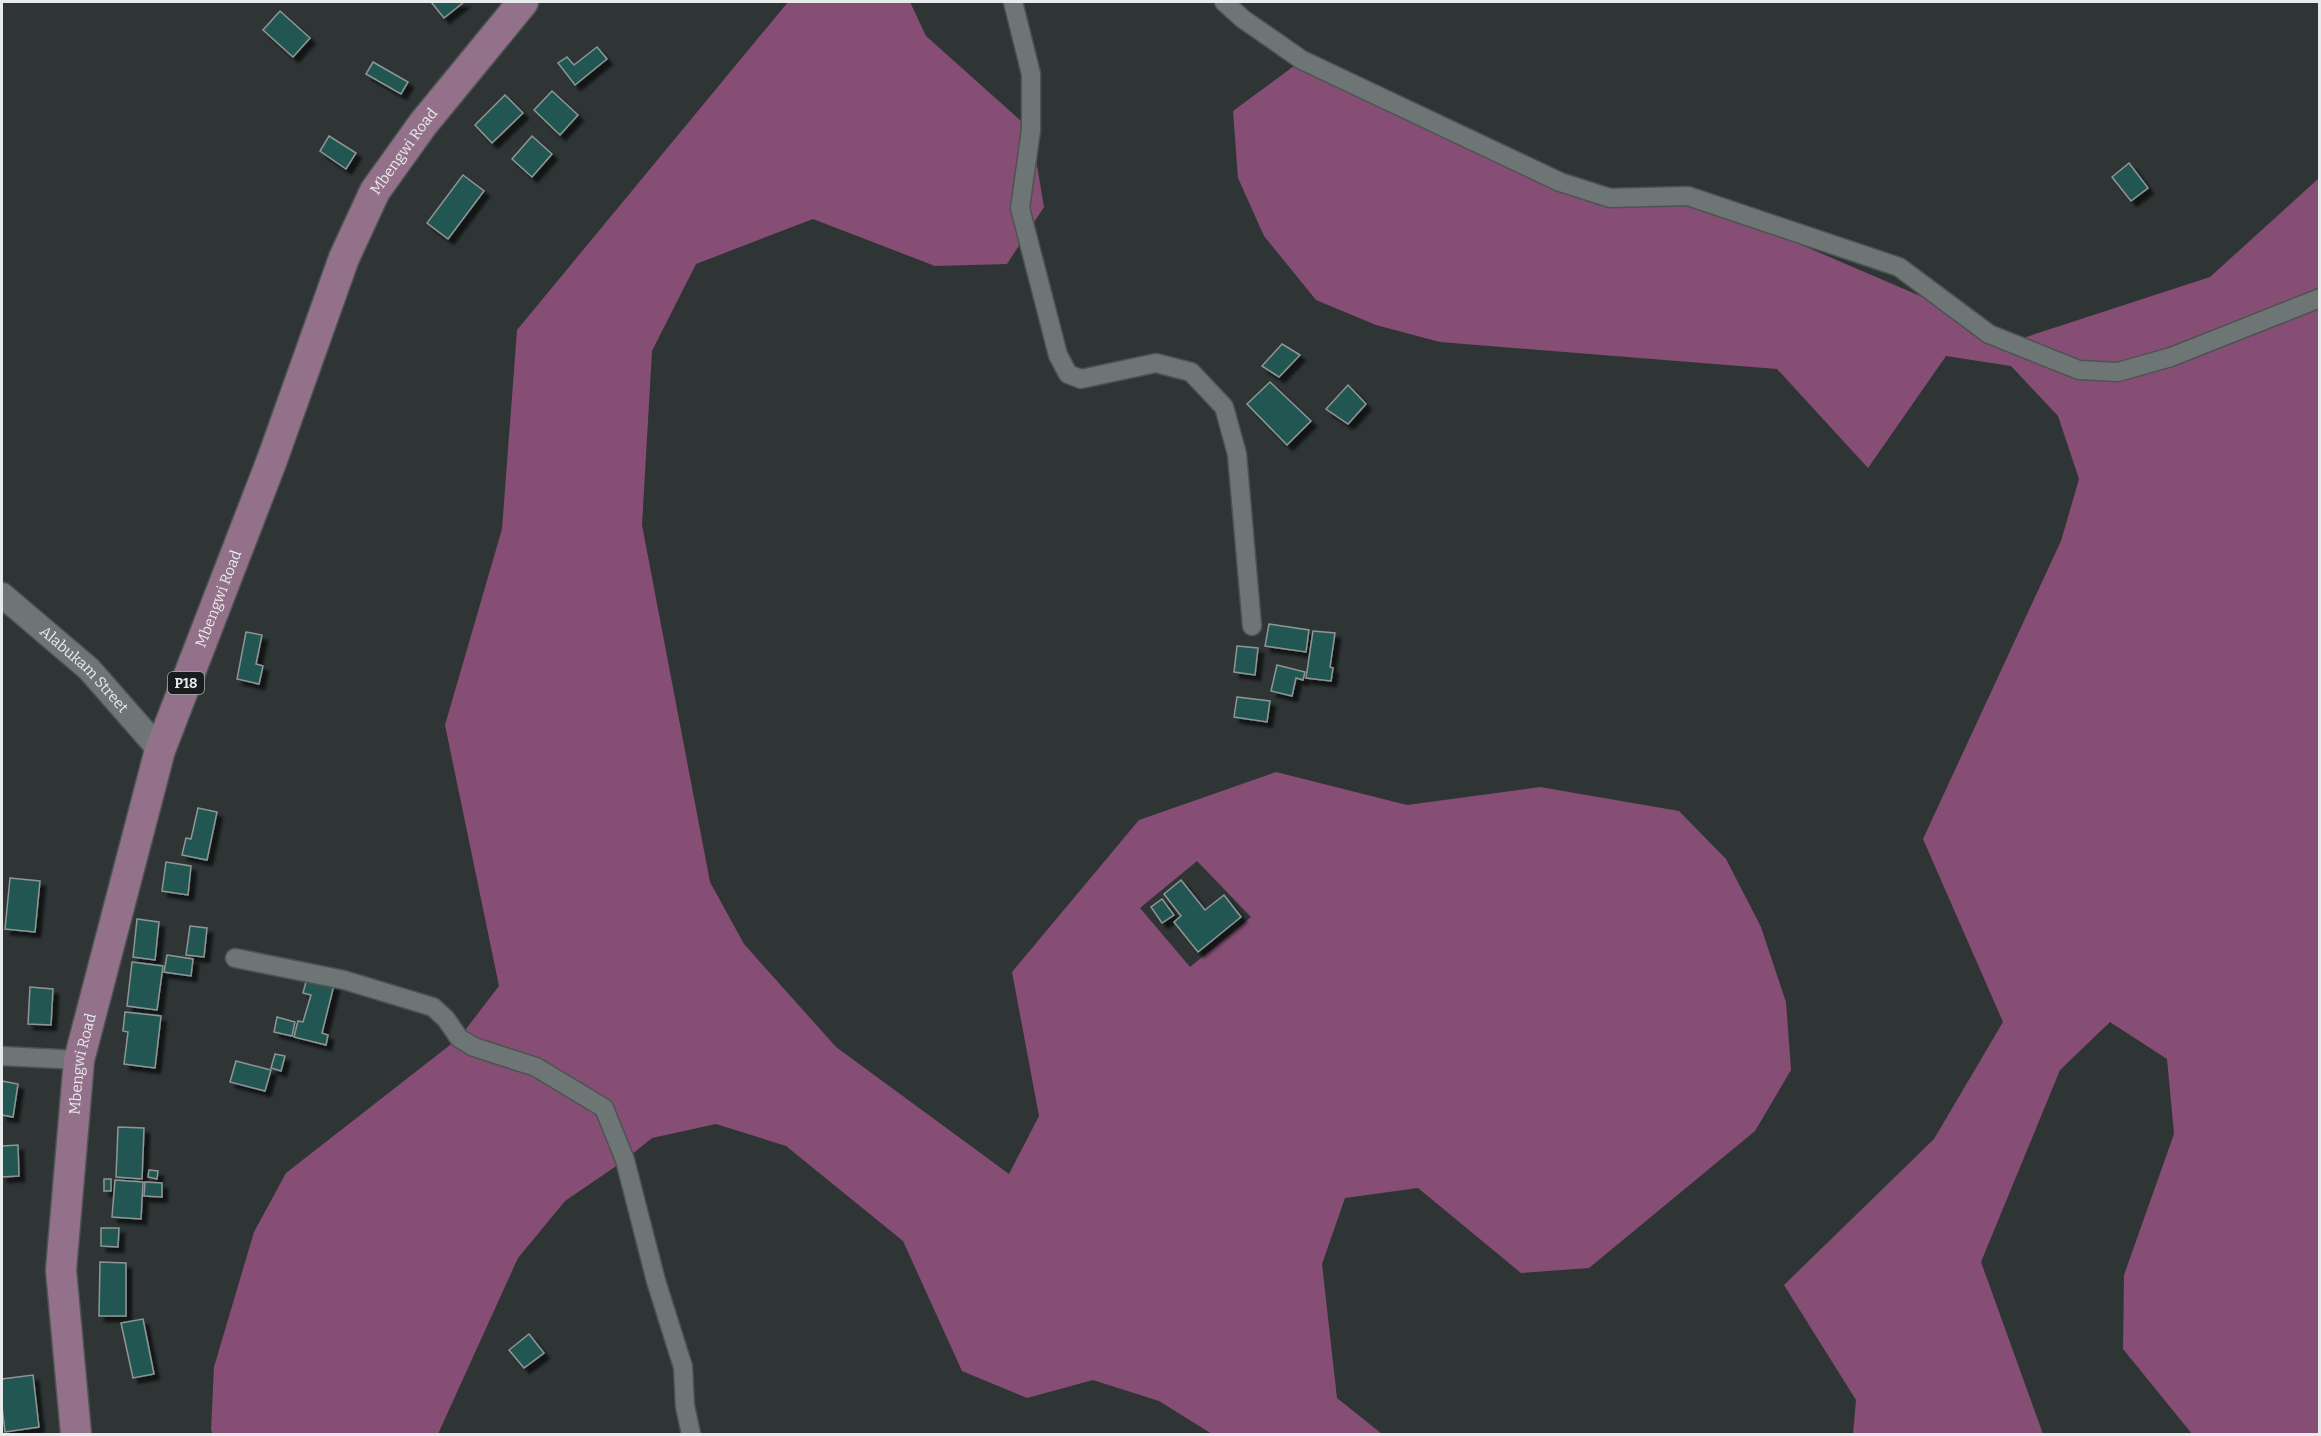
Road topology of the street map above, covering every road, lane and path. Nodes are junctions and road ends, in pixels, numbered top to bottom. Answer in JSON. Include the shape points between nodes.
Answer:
{"nodes":[{"id":1,"x":523,"y":2,"type":"edge"},
{"id":2,"x":1013,"y":2,"type":"edge"},
{"id":3,"x":1224,"y":2,"type":"edge"},
{"id":4,"x":2319,"y":298,"type":"edge"},
{"id":5,"x":2,"y":595,"type":"edge"},
{"id":6,"x":1252,"y":626,"type":"dead end"},
{"id":7,"x":160,"y":750,"type":"junction"},
{"id":8,"x":235,"y":958,"type":"dead end"},
{"id":9,"x":2,"y":1056,"type":"edge"},
{"id":10,"x":79,"y":1060,"type":"junction"},
{"id":11,"x":76,"y":1434,"type":"edge"},
{"id":12,"x":691,"y":1434,"type":"edge"}],
"edges":[{"from":1,"to":7,"type":"main road","name":"Mbengwi Road","number":"P18","via":[[423,124],[375,191],[344,258],[272,460]]},
{"from":2,"to":6,"type":"street","via":[[1031,74],[1032,130],[1020,208],[1058,355],[1068,374],[1081,379],[1156,363],[1191,372],[1224,408],[1237,454]]},
{"from":3,"to":4,"type":"street","via":[[1302,60],[1560,182],[1611,198],[1688,196],[1899,267],[1989,334],[2079,370],[2118,372],[2171,357]]},
{"from":5,"to":7,"type":"street","name":"Alabukam Street","via":[[89,669]]},
{"from":7,"to":10,"type":"main road","name":"Mbengwi Road","number":"P18"},
{"from":8,"to":12,"type":"street","via":[[344,980],[433,1007],[459,1038],[474,1047],[536,1067],[604,1108],[625,1160],[683,1367]]},
{"from":9,"to":10,"type":"street"},
{"from":10,"to":11,"type":"main road","name":"Mbengwi Road","number":"P18","via":[[61,1270]]}]}
